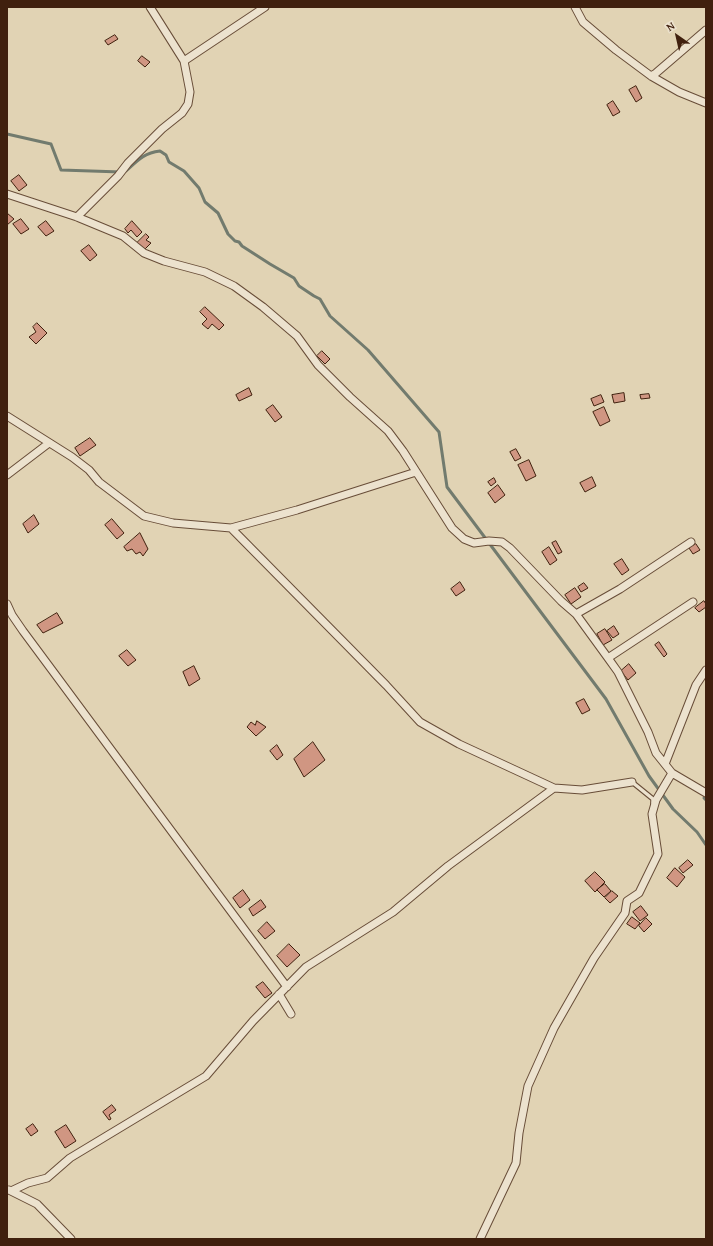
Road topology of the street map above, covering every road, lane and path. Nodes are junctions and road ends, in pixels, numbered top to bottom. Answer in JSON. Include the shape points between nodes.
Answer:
{"nodes":[{"id":1,"x":150,"y":7,"type":"edge"},
{"id":2,"x":265,"y":7,"type":"edge"},
{"id":3,"x":575,"y":7,"type":"edge"},
{"id":4,"x":706,"y":30,"type":"edge"},
{"id":5,"x":184,"y":61,"type":"junction"},
{"id":6,"x":651,"y":76,"type":"junction"},
{"id":7,"x":706,"y":103,"type":"edge"},
{"id":8,"x":7,"y":194,"type":"edge"},
{"id":9,"x":77,"y":217,"type":"junction"},
{"id":10,"x":7,"y":416,"type":"edge"},
{"id":11,"x":48,"y":443,"type":"junction"},
{"id":12,"x":416,"y":472,"type":"junction"},
{"id":13,"x":7,"y":475,"type":"edge"},
{"id":14,"x":231,"y":528,"type":"junction"},
{"id":15,"x":691,"y":542,"type":"dead end"},
{"id":16,"x":693,"y":602,"type":"dead end"},
{"id":17,"x":7,"y":604,"type":"edge"},
{"id":18,"x":576,"y":614,"type":"junction"},
{"id":19,"x":608,"y":658,"type":"junction"},
{"id":20,"x":706,"y":670,"type":"edge"},
{"id":21,"x":665,"y":764,"type":"junction"},
{"id":22,"x":672,"y":772,"type":"junction"},
{"id":23,"x":632,"y":782,"type":"joint"},
{"id":24,"x":554,"y":788,"type":"junction"},
{"id":25,"x":706,"y":792,"type":"edge"},
{"id":26,"x":652,"y":814,"type":"junction"},
{"id":27,"x":287,"y":987,"type":"junction"},
{"id":28,"x":280,"y":994,"type":"junction"},
{"id":29,"x":291,"y":1014,"type":"dead end"},
{"id":30,"x":9,"y":1190,"type":"edge"},
{"id":31,"x":71,"y":1239,"type":"edge"},
{"id":32,"x":480,"y":1239,"type":"edge"}],
"edges":[{"from":1,"to":5,"type":"street"},
{"from":2,"to":5,"type":"street"},
{"from":3,"to":6,"type":"street","via":[[583,22]]},
{"from":4,"to":6,"type":"street"},
{"from":5,"to":9,"type":"street","via":[[190,92],[185,109],[162,129]]},
{"from":6,"to":7,"type":"street","via":[[679,92]]},
{"from":8,"to":9,"type":"street"},
{"from":9,"to":12,"type":"street","via":[[123,236],[144,253],[205,272],[234,286],[263,307],[297,336],[318,365],[388,431]]},
{"from":10,"to":11,"type":"street"},
{"from":11,"to":13,"type":"street"},
{"from":11,"to":14,"type":"street","via":[[72,457],[89,470],[99,482],[144,516],[173,523]]},
{"from":12,"to":14,"type":"street"},
{"from":12,"to":18,"type":"street","via":[[452,528],[464,539],[474,543],[502,542]]},
{"from":14,"to":24,"type":"street","via":[[420,722],[459,744]]},
{"from":15,"to":18,"type":"street"},
{"from":16,"to":19,"type":"street"},
{"from":17,"to":27,"type":"street","via":[[23,631]]},
{"from":18,"to":19,"type":"street"},
{"from":19,"to":21,"type":"street","via":[[618,672],[656,753]]},
{"from":20,"to":21,"type":"street","via":[[696,686]]},
{"from":21,"to":22,"type":"street"},
{"from":22,"to":25,"type":"street"},
{"from":22,"to":26,"type":"street","via":[[656,800]]},
{"from":23,"to":24,"type":"street","via":[[582,790]]},
{"from":23,"to":26,"type":"lane","via":[[653,799]]},
{"from":24,"to":27,"type":"street","via":[[448,866],[393,912],[306,968]]},
{"from":26,"to":32,"type":"street","via":[[658,854],[639,893],[627,901],[625,913],[594,958],[554,1028],[528,1086],[516,1163]]},
{"from":27,"to":28,"type":"street"},
{"from":28,"to":29,"type":"street"},
{"from":28,"to":30,"type":"street","via":[[206,1076],[70,1158],[46,1178]]},
{"from":30,"to":31,"type":"street","via":[[37,1204]]}]}
